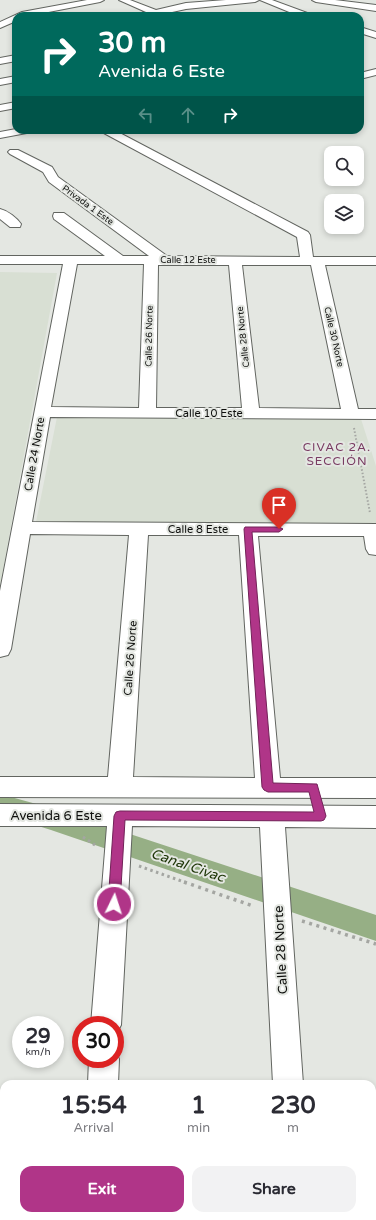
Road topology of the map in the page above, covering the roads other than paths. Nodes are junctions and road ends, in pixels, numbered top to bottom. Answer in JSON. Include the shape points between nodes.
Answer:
{"nodes":[{"id":1,"x":122,"y":0,"type":"edge"},
{"id":2,"x":172,"y":0,"type":"edge"},
{"id":3,"x":255,"y":0,"type":"edge"},
{"id":4,"x":264,"y":0,"type":"edge"},
{"id":5,"x":316,"y":0,"type":"edge"},
{"id":6,"x":100,"y":4,"type":"edge"},
{"id":7,"x":186,"y":6,"type":"junction"},
{"id":8,"x":376,"y":8,"type":"edge"},
{"id":9,"x":51,"y":10,"type":"junction"},
{"id":10,"x":38,"y":12,"type":"edge"},
{"id":11,"x":56,"y":12,"type":"edge"},
{"id":12,"x":152,"y":12,"type":"edge"},
{"id":13,"x":159,"y":12,"type":"edge"},
{"id":14,"x":296,"y":12,"type":"edge"},
{"id":15,"x":12,"y":20,"type":"edge"},
{"id":16,"x":1,"y":25,"type":"edge"},
{"id":17,"x":12,"y":26,"type":"edge"},
{"id":18,"x":364,"y":33,"type":"edge"},
{"id":19,"x":374,"y":39,"type":"edge"},
{"id":20,"x":376,"y":72,"type":"edge"},
{"id":21,"x":364,"y":75,"type":"edge"},
{"id":22,"x":12,"y":80,"type":"edge"},
{"id":23,"x":0,"y":82,"type":"edge"},
{"id":24,"x":12,"y":106,"type":"edge"},
{"id":25,"x":0,"y":108,"type":"edge"},
{"id":26,"x":12,"y":133,"type":"edge"},
{"id":27,"x":114,"y":134,"type":"edge"},
{"id":28,"x":0,"y":135,"type":"edge"},
{"id":29,"x":14,"y":152,"type":"dead end"},
{"id":30,"x":0,"y":213,"type":"edge"},
{"id":31,"x":58,"y":216,"type":"dead end"},
{"id":32,"x":15,"y":224,"type":"dead end"},
{"id":33,"x":0,"y":260,"type":"edge"},
{"id":34,"x":71,"y":260,"type":"junction"},
{"id":35,"x":119,"y":260,"type":"junction"},
{"id":36,"x":157,"y":260,"type":"junction"},
{"id":37,"x":235,"y":260,"type":"junction"},
{"id":38,"x":312,"y":261,"type":"junction"},
{"id":39,"x":376,"y":261,"type":"edge"},
{"id":40,"x":42,"y":412,"type":"junction"},
{"id":41,"x":147,"y":413,"type":"junction"},
{"id":42,"x":251,"y":413,"type":"junction"},
{"id":43,"x":351,"y":414,"type":"junction"},
{"id":44,"x":376,"y":414,"type":"edge"},
{"id":45,"x":21,"y":528,"type":"junction"},
{"id":46,"x":139,"y":529,"type":"junction"},
{"id":47,"x":248,"y":529,"type":"junction"},
{"id":48,"x":374,"y":530,"type":"edge"},
{"id":49,"x":376,"y":549,"type":"edge"},
{"id":50,"x":0,"y":649,"type":"edge"},
{"id":51,"x":0,"y":787,"type":"edge"},
{"id":52,"x":120,"y":787,"type":"junction"},
{"id":53,"x":268,"y":787,"type":"junction"},
{"id":54,"x":323,"y":787,"type":"junction"},
{"id":55,"x":376,"y":788,"type":"edge"},
{"id":56,"x":0,"y":815,"type":"edge"},
{"id":57,"x":120,"y":816,"type":"junction"},
{"id":58,"x":331,"y":816,"type":"junction"},
{"id":59,"x":272,"y":817,"type":"junction"},
{"id":60,"x":376,"y":817,"type":"edge"},
{"id":61,"x":107,"y":1016,"type":"edge"},
{"id":62,"x":104,"y":1068,"type":"edge"},
{"id":63,"x":103,"y":1080,"type":"edge"},
{"id":64,"x":288,"y":1080,"type":"edge"}],
"edges":[{"from":1,"to":12,"type":"street"},
{"from":2,"to":7,"type":"street"},
{"from":3,"to":7,"type":"street"},
{"from":4,"to":14,"type":"street"},
{"from":5,"to":8,"type":"street"},
{"from":6,"to":9,"type":"street"},
{"from":7,"to":13,"type":"street"},
{"from":9,"to":10,"type":"street"},
{"from":9,"to":11,"type":"street"},
{"from":15,"to":16,"type":"street"},
{"from":16,"to":17,"type":"street"},
{"from":18,"to":19,"type":"street"},
{"from":20,"to":21,"type":"street"},
{"from":22,"to":23,"type":"street"},
{"from":24,"to":25,"type":"street"},
{"from":26,"to":28,"type":"street"},
{"from":27,"to":38,"type":"street","name":"Calle 30 Norte","via":[[303,235]]},
{"from":29,"to":36,"type":"street","name":"Privada 1 Este","via":[[48,170],[53,179]]},
{"from":30,"to":32,"type":"street"},
{"from":31,"to":35,"type":"street"},
{"from":33,"to":34,"type":"street","name":"Calle 12 Este"},
{"from":34,"to":35,"type":"street","name":"Calle 12 Este"},
{"from":34,"to":40,"type":"street","name":"Calle 24 Norte"},
{"from":35,"to":36,"type":"street","name":"Calle 12 Este"},
{"from":36,"to":37,"type":"street","name":"Calle 12 Este"},
{"from":36,"to":41,"type":"street","name":"Calle 26 Norte"},
{"from":37,"to":38,"type":"street","name":"Calle 12 Este"},
{"from":37,"to":42,"type":"street","name":"Calle 28 Norte"},
{"from":38,"to":39,"type":"street","name":"Calle 12 Este"},
{"from":38,"to":43,"type":"street","name":"Calle 30 Norte"},
{"from":40,"to":41,"type":"street","name":"Calle 10 Este"},
{"from":40,"to":45,"type":"street","name":"Calle 24 Norte"},
{"from":41,"to":42,"type":"street","name":"Calle 10 Este"},
{"from":42,"to":43,"type":"street","name":"Calle 10 Este"},
{"from":43,"to":44,"type":"street","name":"Calle 10 Este"},
{"from":45,"to":46,"type":"street","name":"Calle 8 Este"},
{"from":45,"to":50,"type":"street","name":"Calle 24 Norte"},
{"from":46,"to":47,"type":"street","name":"Calle 8 Este"},
{"from":46,"to":52,"type":"street","name":"Calle 26 Norte"},
{"from":47,"to":48,"type":"street","name":"Calle 8 Este"},
{"from":47,"to":53,"type":"street"},
{"from":48,"to":49,"type":"street"},
{"from":51,"to":52,"type":"street"},
{"from":52,"to":53,"type":"street"},
{"from":53,"to":54,"type":"street"},
{"from":54,"to":55,"type":"street"},
{"from":54,"to":58,"type":"street"},
{"from":56,"to":57,"type":"street","name":"Avenida 6 Este"},
{"from":57,"to":59,"type":"street","name":"Avenida 6 Este"},
{"from":57,"to":61,"type":"street"},
{"from":58,"to":59,"type":"street","name":"Avenida 6 Este"},
{"from":58,"to":60,"type":"street","name":"Avenida 6 Este"},
{"from":59,"to":64,"type":"street","name":"Calle 28 Norte"},
{"from":62,"to":63,"type":"street"}]}
